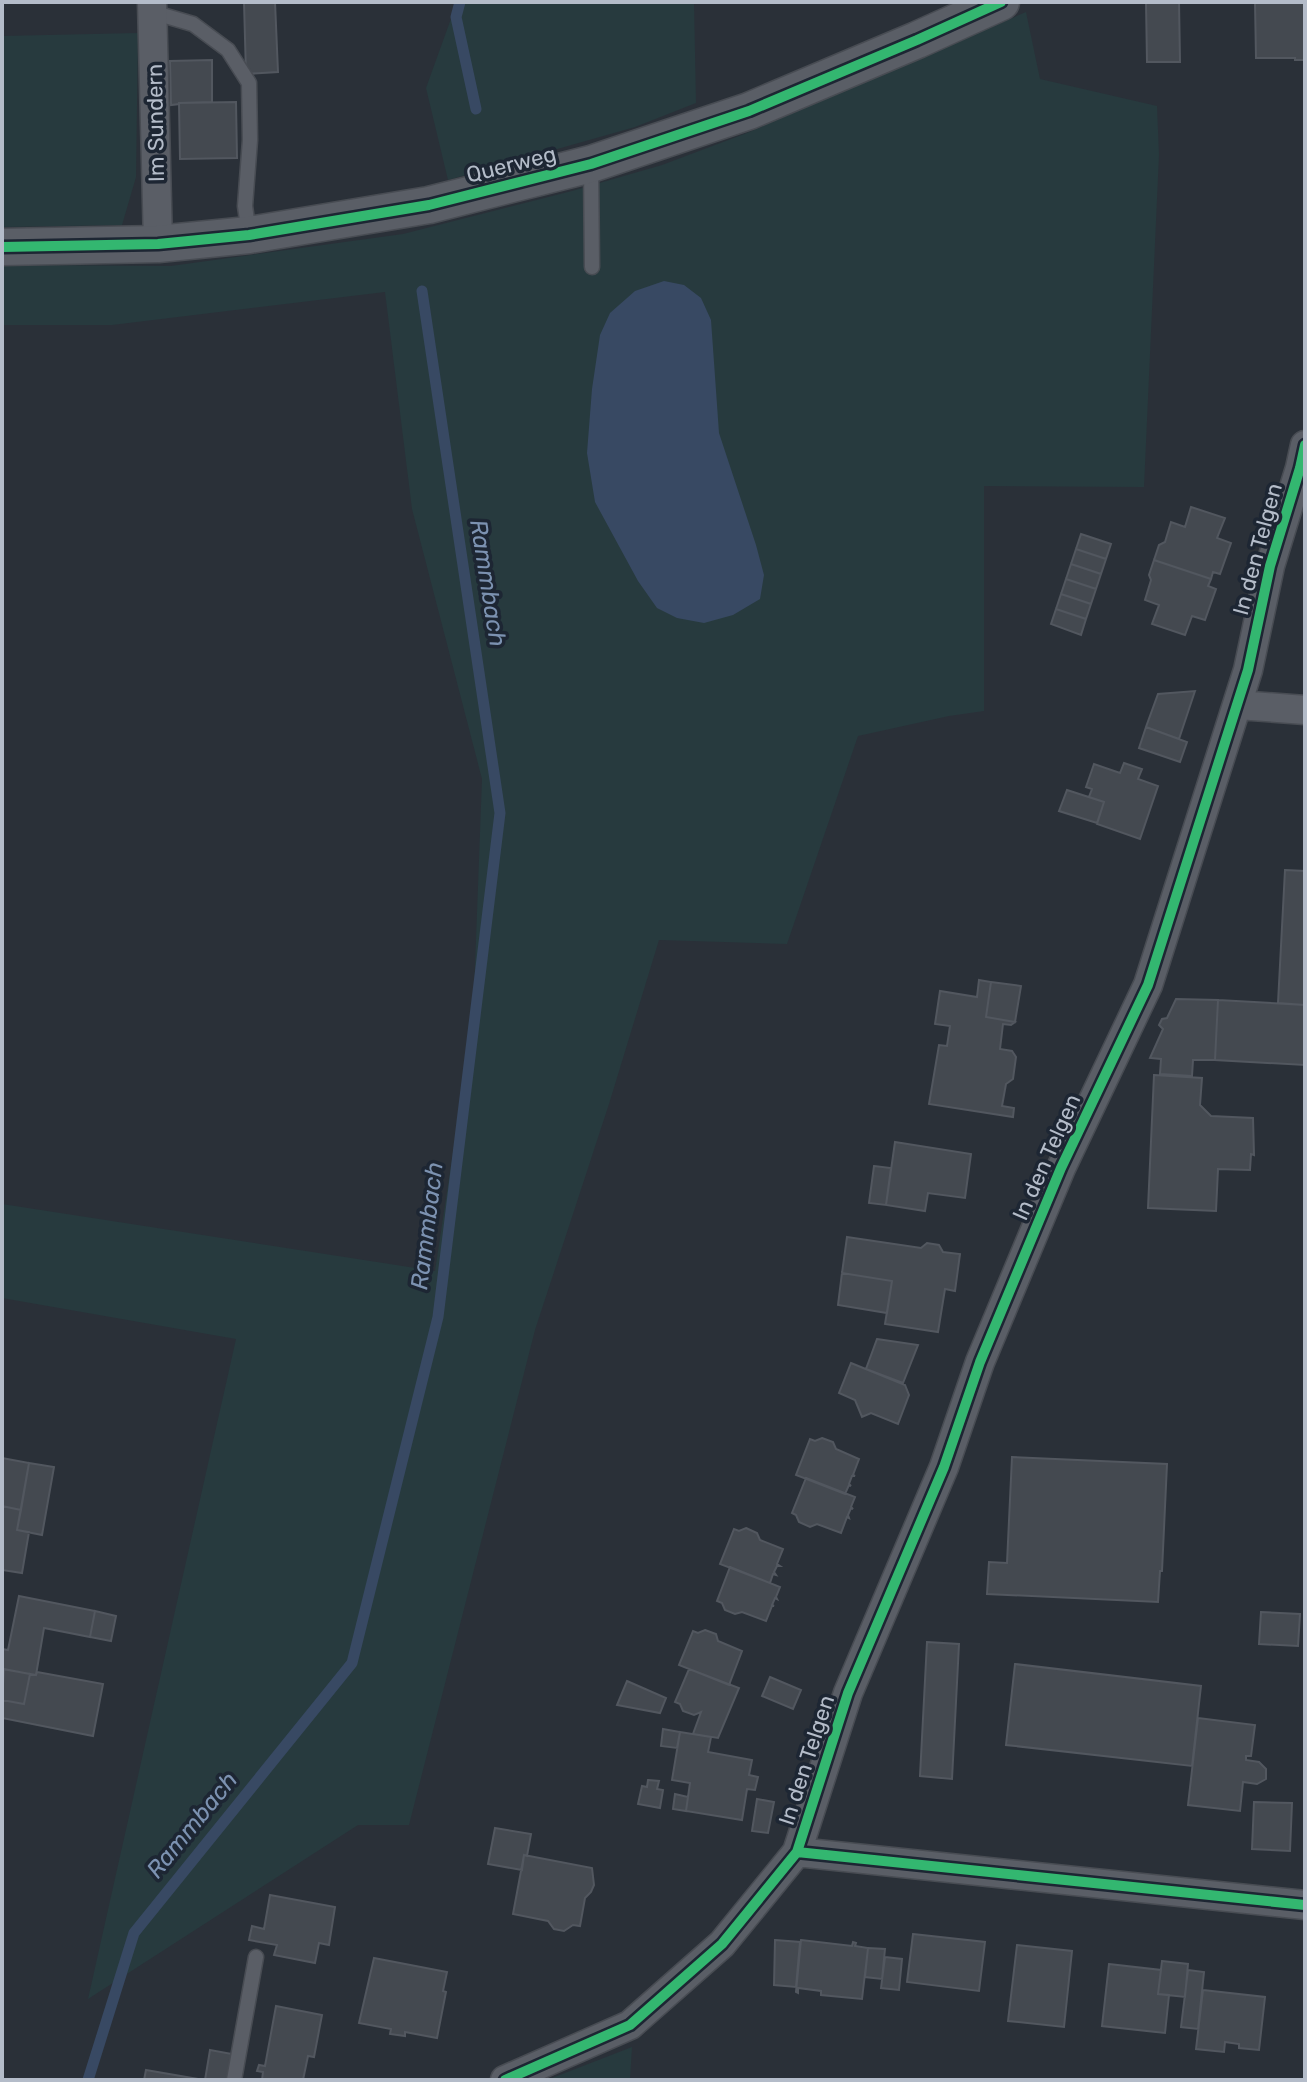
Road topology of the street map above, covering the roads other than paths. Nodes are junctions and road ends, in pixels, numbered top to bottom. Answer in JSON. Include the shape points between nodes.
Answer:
{"nodes":[{"id":1,"x":1001,"y":2,"type":"edge"},
{"id":2,"x":152,"y":7,"type":"edge"},
{"id":3,"x":591,"y":164,"type":"junction"},
{"id":4,"x":249,"y":235,"type":"junction"},
{"id":5,"x":158,"y":244,"type":"junction"},
{"id":6,"x":2,"y":247,"type":"edge"},
{"id":7,"x":592,"y":267,"type":"dead end"},
{"id":8,"x":1303,"y":460,"type":"edge"},
{"id":9,"x":1238,"y":705,"type":"junction"},
{"id":10,"x":1305,"y":710,"type":"edge"},
{"id":11,"x":797,"y":1852,"type":"junction"},
{"id":12,"x":1305,"y":1905,"type":"edge"},
{"id":13,"x":256,"y":1957,"type":"dead end"},
{"id":14,"x":234,"y":2080,"type":"edge"},
{"id":15,"x":505,"y":2080,"type":"edge"}],
"edges":[{"from":1,"to":3,"type":"street","name":"Querweg","via":[[749,111]]},
{"from":2,"to":4,"type":"lane","via":[[193,24],[228,50],[249,83]]},
{"from":2,"to":5,"type":"street","name":"Im Sundern"},
{"from":3,"to":4,"type":"street","name":"Querweg","via":[[429,205]]},
{"from":3,"to":7,"type":"lane"},
{"from":4,"to":5,"type":"street","name":"Querweg"},
{"from":5,"to":6,"type":"street","name":"Querweg"},
{"from":8,"to":9,"type":"street","name":"In den Telgen","via":[[1270,566]]},
{"from":9,"to":10,"type":"street"},
{"from":9,"to":11,"type":"street","name":"In den Telgen","via":[[1148,985],[1061,1168],[980,1362],[944,1467],[848,1693]]},
{"from":11,"to":12,"type":"street","name":"In den Telgen"},
{"from":11,"to":15,"type":"street","name":"In den Telgen","via":[[722,1944],[630,2025]]},
{"from":13,"to":14,"type":"lane"}]}
